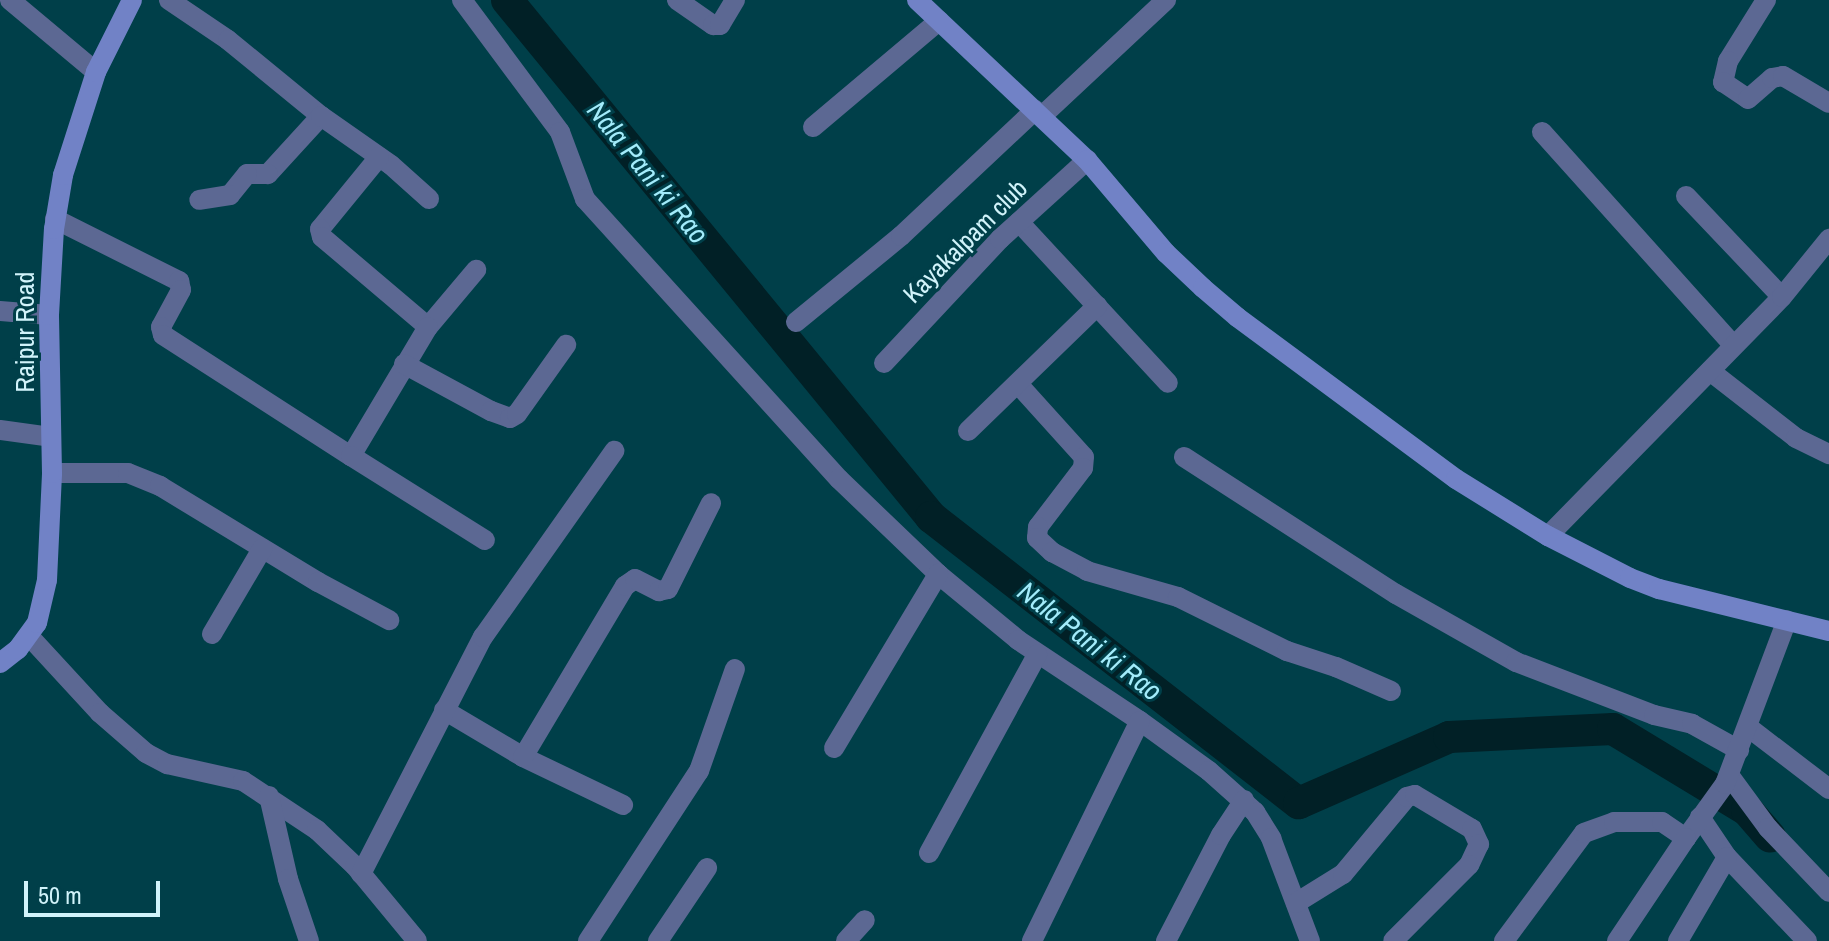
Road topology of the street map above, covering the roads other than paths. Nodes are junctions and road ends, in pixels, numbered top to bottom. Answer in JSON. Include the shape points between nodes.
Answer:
{"nodes":[{"id":1,"x":10,"y":0,"type":"edge"},
{"id":2,"x":132,"y":0,"type":"edge"},
{"id":3,"x":169,"y":0,"type":"edge"},
{"id":4,"x":462,"y":0,"type":"edge"},
{"id":5,"x":677,"y":0,"type":"edge"},
{"id":6,"x":735,"y":0,"type":"edge"},
{"id":7,"x":917,"y":0,"type":"edge"},
{"id":8,"x":1166,"y":0,"type":"edge"},
{"id":9,"x":1766,"y":0,"type":"edge"},
{"id":10,"x":939,"y":21,"type":"junction"},
{"id":11,"x":96,"y":72,"type":"junction"},
{"id":12,"x":1829,"y":103,"type":"edge"},
{"id":13,"x":1038,"y":113,"type":"junction"},
{"id":14,"x":321,"y":116,"type":"junction"},
{"id":15,"x":813,"y":127,"type":"dead end"},
{"id":16,"x":1542,"y":132,"type":"dead end"},
{"id":17,"x":379,"y":157,"type":"junction"},
{"id":18,"x":1087,"y":160,"type":"junction"},
{"id":19,"x":1686,"y":196,"type":"dead end"},
{"id":20,"x":429,"y":199,"type":"dead end"},
{"id":21,"x":199,"y":200,"type":"dead end"},
{"id":22,"x":55,"y":219,"type":"junction"},
{"id":23,"x":1019,"y":222,"type":"junction"},
{"id":24,"x":1829,"y":239,"type":"edge"},
{"id":25,"x":476,"y":270,"type":"dead end"},
{"id":26,"x":1782,"y":297,"type":"junction"},
{"id":27,"x":1097,"y":306,"type":"junction"},
{"id":28,"x":0,"y":311,"type":"edge"},
{"id":29,"x":49,"y":315,"type":"junction"},
{"id":30,"x":796,"y":322,"type":"dead end"},
{"id":31,"x":428,"y":327,"type":"junction"},
{"id":32,"x":1732,"y":344,"type":"junction"},
{"id":33,"x":566,"y":345,"type":"dead end"},
{"id":34,"x":884,"y":363,"type":"dead end"},
{"id":35,"x":404,"y":364,"type":"junction"},
{"id":36,"x":1710,"y":371,"type":"junction"},
{"id":37,"x":1168,"y":383,"type":"dead end"},
{"id":38,"x":1018,"y":384,"type":"junction"},
{"id":39,"x":0,"y":430,"type":"edge"},
{"id":40,"x":968,"y":431,"type":"dead end"},
{"id":41,"x":51,"y":437,"type":"junction"},
{"id":42,"x":614,"y":451,"type":"dead end"},
{"id":43,"x":1829,"y":454,"type":"edge"},
{"id":44,"x":351,"y":456,"type":"junction"},
{"id":45,"x":1184,"y":457,"type":"dead end"},
{"id":46,"x":52,"y":473,"type":"junction"},
{"id":47,"x":711,"y":503,"type":"dead end"},
{"id":48,"x":1548,"y":536,"type":"junction"},
{"id":49,"x":485,"y":540,"type":"dead end"},
{"id":50,"x":262,"y":549,"type":"junction"},
{"id":51,"x":938,"y":574,"type":"junction"},
{"id":52,"x":389,"y":620,"type":"dead end"},
{"id":53,"x":1787,"y":620,"type":"junction"},
{"id":54,"x":1829,"y":631,"type":"edge"},
{"id":55,"x":212,"y":634,"type":"dead end"},
{"id":56,"x":29,"y":636,"type":"junction"},
{"id":57,"x":1037,"y":655,"type":"junction"},
{"id":58,"x":0,"y":663,"type":"edge"},
{"id":59,"x":735,"y":669,"type":"dead end"},
{"id":60,"x":1391,"y":691,"type":"dead end"},
{"id":61,"x":444,"y":710,"type":"junction"},
{"id":62,"x":1140,"y":721,"type":"junction"},
{"id":63,"x":1748,"y":727,"type":"junction"},
{"id":64,"x":834,"y":748,"type":"dead end"},
{"id":65,"x":1739,"y":750,"type":"junction"},
{"id":66,"x":523,"y":757,"type":"junction"},
{"id":67,"x":1727,"y":779,"type":"junction"},
{"id":68,"x":1829,"y":789,"type":"edge"},
{"id":69,"x":269,"y":796,"type":"junction"},
{"id":70,"x":1244,"y":800,"type":"junction"},
{"id":71,"x":623,"y":805,"type":"dead end"},
{"id":72,"x":1702,"y":815,"type":"junction"},
{"id":73,"x":1686,"y":838,"type":"junction"},
{"id":74,"x":929,"y":853,"type":"dead end"},
{"id":75,"x":1727,"y":857,"type":"junction"},
{"id":76,"x":707,"y":868,"type":"dead end"},
{"id":77,"x":361,"y":874,"type":"junction"},
{"id":78,"x":1829,"y":892,"type":"edge"},
{"id":79,"x":1296,"y":903,"type":"junction"},
{"id":80,"x":865,"y":920,"type":"dead end"},
{"id":81,"x":309,"y":941,"type":"edge"},
{"id":82,"x":417,"y":941,"type":"edge"},
{"id":83,"x":588,"y":941,"type":"edge"},
{"id":84,"x":658,"y":941,"type":"edge"},
{"id":85,"x":846,"y":941,"type":"edge"},
{"id":86,"x":1032,"y":941,"type":"edge"},
{"id":87,"x":1166,"y":941,"type":"edge"},
{"id":88,"x":1310,"y":941,"type":"edge"},
{"id":89,"x":1393,"y":941,"type":"edge"},
{"id":90,"x":1504,"y":941,"type":"edge"},
{"id":91,"x":1617,"y":941,"type":"edge"},
{"id":92,"x":1678,"y":941,"type":"edge"},
{"id":93,"x":1807,"y":941,"type":"edge"}],
"edges":[{"from":1,"to":11,"type":"street"},
{"from":2,"to":11,"type":"street","name":"Raipur Road"},
{"from":3,"to":14,"type":"street"},
{"from":4,"to":51,"type":"street","via":[[560,132],[585,199],[839,479]]},
{"from":5,"to":6,"type":"street","via":[[720,25]]},
{"from":7,"to":10,"type":"street"},
{"from":8,"to":13,"type":"street"},
{"from":9,"to":12,"type":"street","via":[[1728,61],[1723,82],[1748,99],[1772,78],[1783,76]]},
{"from":10,"to":13,"type":"street"},
{"from":10,"to":15,"type":"street"},
{"from":11,"to":22,"type":"street","name":"Raipur Road","via":[[63,175]]},
{"from":13,"to":18,"type":"street"},
{"from":13,"to":30,"type":"street"},
{"from":14,"to":17,"type":"street"},
{"from":14,"to":21,"type":"street","via":[[268,174],[247,174],[230,195]]},
{"from":16,"to":32,"type":"street"},
{"from":17,"to":20,"type":"street"},
{"from":17,"to":31,"type":"street","via":[[320,234]]},
{"from":18,"to":23,"type":"street","name":"Kayakalpam club"},
{"from":18,"to":48,"type":"street","via":[[1166,253],[1237,317],[1456,479]]},
{"from":19,"to":26,"type":"street"},
{"from":22,"to":29,"type":"street","name":"Raipur Road"},
{"from":22,"to":44,"type":"street","via":[[179,281],[181,290],[161,327],[163,335]]},
{"from":23,"to":27,"type":"street"},
{"from":23,"to":34,"type":"street","name":"Kayakalpam club"},
{"from":24,"to":26,"type":"street"},
{"from":25,"to":31,"type":"street"},
{"from":26,"to":32,"type":"street"},
{"from":27,"to":37,"type":"street"},
{"from":27,"to":38,"type":"street"},
{"from":28,"to":29,"type":"street"},
{"from":29,"to":41,"type":"street","name":"Raipur Road"},
{"from":31,"to":35,"type":"street"},
{"from":32,"to":36,"type":"street"},
{"from":33,"to":35,"type":"street","via":[[510,418]]},
{"from":35,"to":44,"type":"street"},
{"from":36,"to":43,"type":"street","via":[[1796,438]]},
{"from":36,"to":48,"type":"street"},
{"from":38,"to":40,"type":"street"},
{"from":38,"to":60,"type":"street","via":[[1084,457],[1083,468],[1038,527],[1037,538],[1052,552],[1087,571],[1178,597],[1287,651]]},
{"from":39,"to":41,"type":"street"},
{"from":41,"to":46,"type":"street","name":"Raipur Road"},
{"from":42,"to":61,"type":"street","via":[[500,612]]},
{"from":44,"to":49,"type":"street"},
{"from":45,"to":65,"type":"street","via":[[1396,594],[1516,662],[1654,715],[1692,724]]},
{"from":46,"to":50,"type":"street","via":[[128,473],[188,501]]},
{"from":46,"to":56,"type":"street","name":"Raipur Road","via":[[45,593]]},
{"from":47,"to":66,"type":"street","via":[[673,585],[659,591],[635,579],[625,586]]},
{"from":48,"to":53,"type":"street","via":[[1659,589]]},
{"from":50,"to":52,"type":"street"},
{"from":50,"to":55,"type":"street"},
{"from":51,"to":57,"type":"street"},
{"from":51,"to":64,"type":"street"},
{"from":53,"to":54,"type":"street"},
{"from":53,"to":63,"type":"street"},
{"from":56,"to":58,"type":"street","name":"Raipur Road"},
{"from":56,"to":69,"type":"street","via":[[100,713],[146,753],[167,764],[232,777]]},
{"from":57,"to":62,"type":"street"},
{"from":57,"to":74,"type":"street"},
{"from":59,"to":83,"type":"street","via":[[699,771]]},
{"from":61,"to":66,"type":"street"},
{"from":61,"to":77,"type":"street"},
{"from":62,"to":70,"type":"street"},
{"from":62,"to":86,"type":"street"},
{"from":63,"to":65,"type":"street"},
{"from":63,"to":68,"type":"street"},
{"from":65,"to":67,"type":"street"},
{"from":66,"to":71,"type":"street"},
{"from":67,"to":72,"type":"street"},
{"from":67,"to":78,"type":"street"},
{"from":69,"to":77,"type":"street","via":[[317,830]]},
{"from":69,"to":81,"type":"street"},
{"from":70,"to":79,"type":"street","via":[[1271,838]]},
{"from":70,"to":87,"type":"street"},
{"from":72,"to":73,"type":"street"},
{"from":72,"to":75,"type":"street"},
{"from":73,"to":90,"type":"street","via":[[1662,822],[1643,820],[1599,825],[1584,833]]},
{"from":73,"to":91,"type":"street"},
{"from":75,"to":92,"type":"street"},
{"from":75,"to":93,"type":"street"},
{"from":76,"to":84,"type":"street"},
{"from":77,"to":82,"type":"street"},
{"from":79,"to":88,"type":"street"},
{"from":79,"to":89,"type":"street","via":[[1343,874],[1407,797],[1415,795],[1472,829],[1479,844],[1469,865]]},
{"from":80,"to":85,"type":"street"}]}
